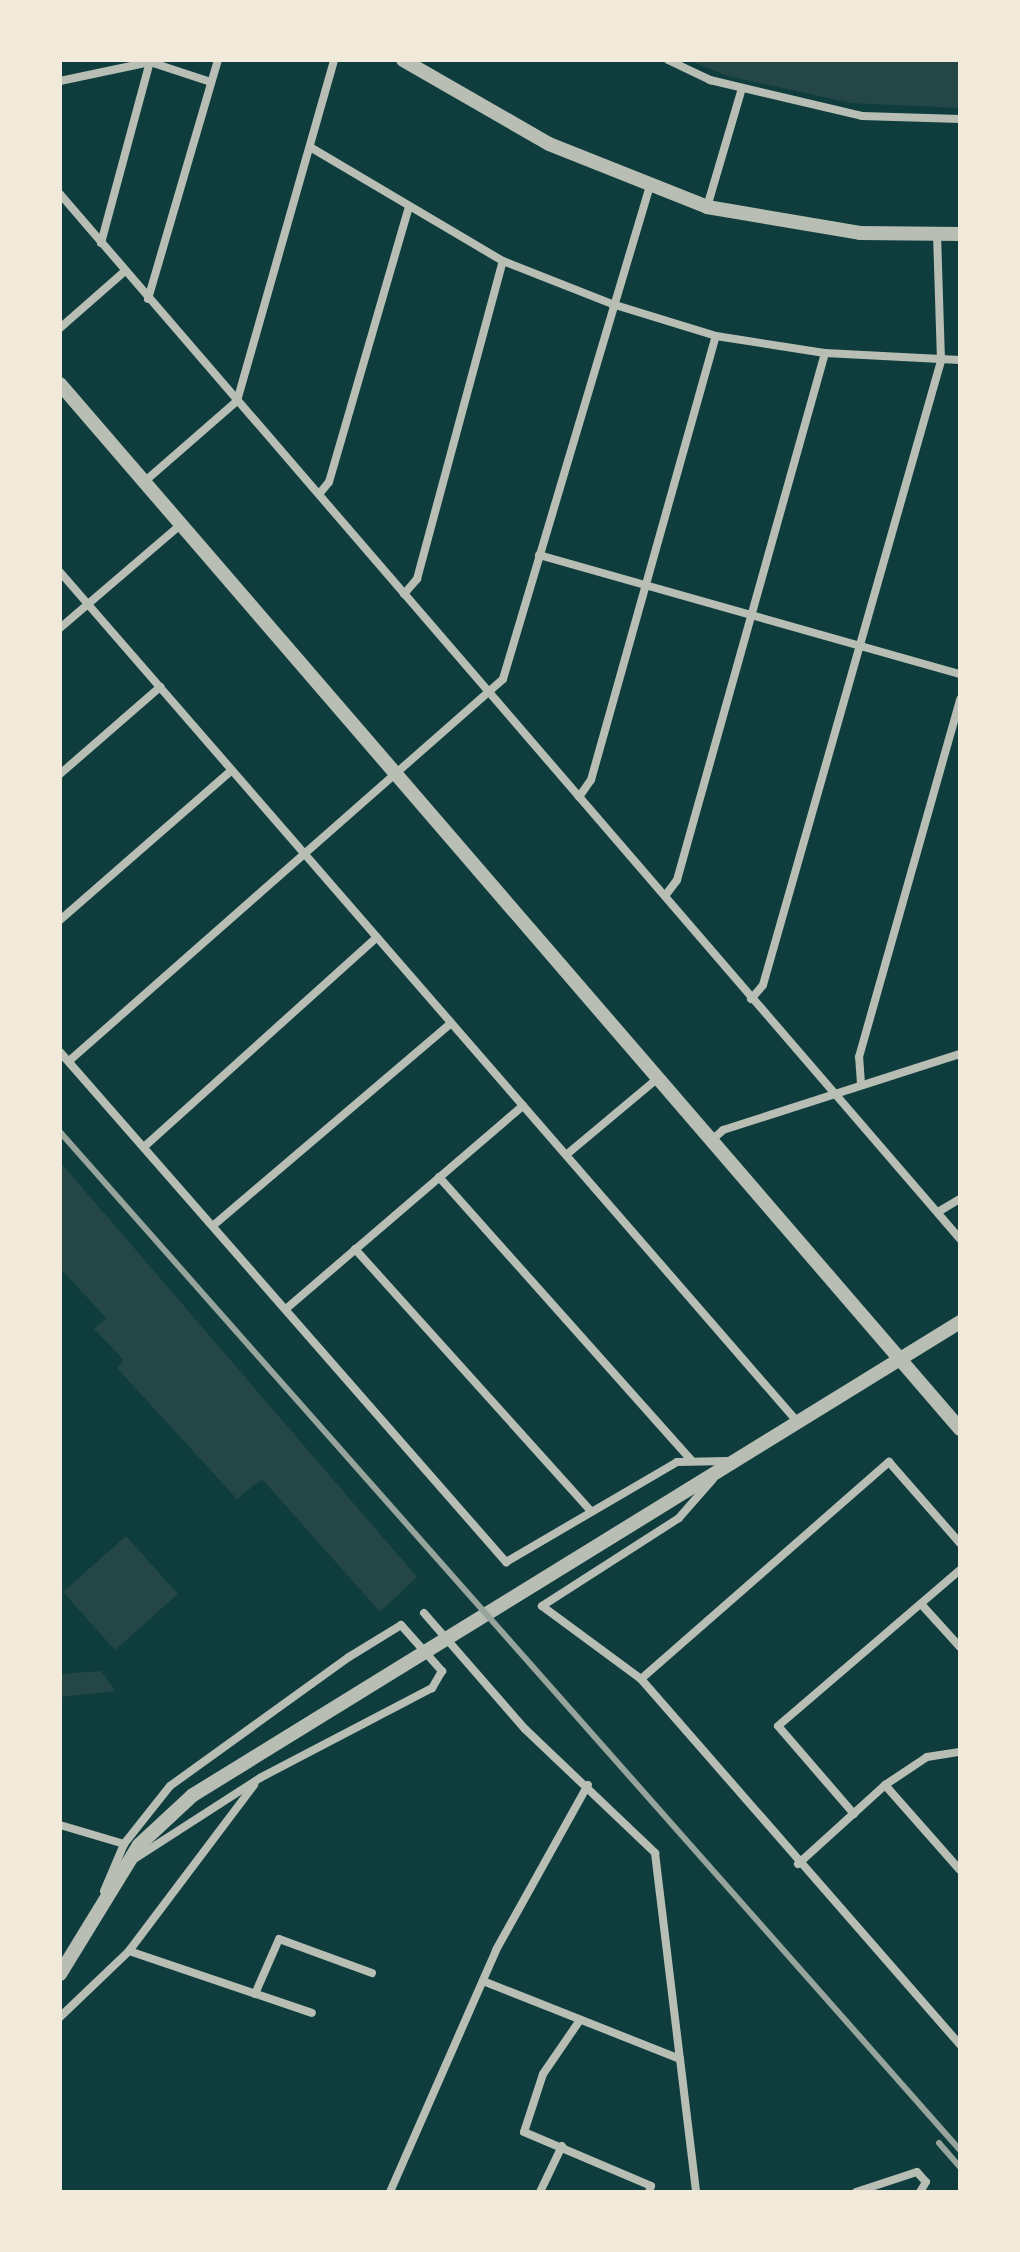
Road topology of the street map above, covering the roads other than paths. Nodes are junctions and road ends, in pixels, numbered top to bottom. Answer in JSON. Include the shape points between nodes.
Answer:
{"nodes":[{"id":1,"x":218,"y":60,"type":"edge"},
{"id":2,"x":334,"y":60,"type":"edge"},
{"id":3,"x":403,"y":60,"type":"edge"},
{"id":4,"x":668,"y":60,"type":"edge"},
{"id":5,"x":150,"y":62,"type":"edge"},
{"id":6,"x":60,"y":81,"type":"edge"},
{"id":7,"x":211,"y":82,"type":"junction"},
{"id":8,"x":742,"y":88,"type":"junction"},
{"id":9,"x":960,"y":119,"type":"edge"},
{"id":10,"x":310,"y":147,"type":"junction"},
{"id":11,"x":649,"y":189,"type":"junction"},
{"id":12,"x":60,"y":194,"type":"edge"},
{"id":13,"x":409,"y":207,"type":"junction"},
{"id":14,"x":707,"y":207,"type":"junction"},
{"id":15,"x":960,"y":234,"type":"edge"},
{"id":16,"x":937,"y":235,"type":"junction"},
{"id":17,"x":101,"y":243,"type":"junction"},
{"id":18,"x":503,"y":261,"type":"junction"},
{"id":19,"x":125,"y":271,"type":"junction"},
{"id":20,"x":148,"y":299,"type":"junction"},
{"id":21,"x":612,"y":304,"type":"junction"},
{"id":22,"x":60,"y":328,"type":"edge"},
{"id":23,"x":716,"y":336,"type":"junction"},
{"id":24,"x":825,"y":353,"type":"junction"},
{"id":25,"x":960,"y":360,"type":"edge"},
{"id":26,"x":941,"y":361,"type":"junction"},
{"id":27,"x":60,"y":384,"type":"edge"},
{"id":28,"x":237,"y":401,"type":"junction"},
{"id":29,"x":144,"y":482,"type":"junction"},
{"id":30,"x":320,"y":493,"type":"junction"},
{"id":31,"x":180,"y":525,"type":"junction"},
{"id":32,"x":539,"y":555,"type":"junction"},
{"id":33,"x":60,"y":572,"type":"edge"},
{"id":34,"x":646,"y":585,"type":"junction"},
{"id":35,"x":404,"y":594,"type":"junction"},
{"id":36,"x":89,"y":604,"type":"junction"},
{"id":37,"x":752,"y":615,"type":"junction"},
{"id":38,"x":60,"y":628,"type":"edge"},
{"id":39,"x":861,"y":645,"type":"junction"},
{"id":40,"x":960,"y":674,"type":"edge"},
{"id":41,"x":160,"y":687,"type":"junction"},
{"id":42,"x":490,"y":694,"type":"junction"},
{"id":43,"x":960,"y":699,"type":"edge"},
{"id":44,"x":232,"y":770,"type":"junction"},
{"id":45,"x":60,"y":774,"type":"edge"},
{"id":46,"x":397,"y":775,"type":"junction"},
{"id":47,"x":579,"y":797,"type":"junction"},
{"id":48,"x":307,"y":857,"type":"junction"},
{"id":49,"x":665,"y":896,"type":"junction"},
{"id":50,"x":60,"y":920,"type":"edge"},
{"id":51,"x":377,"y":937,"type":"junction"},
{"id":52,"x":751,"y":999,"type":"junction"},
{"id":53,"x":451,"y":1023,"type":"junction"},
{"id":54,"x":60,"y":1052,"type":"edge"},
{"id":55,"x":960,"y":1054,"type":"edge"},
{"id":56,"x":69,"y":1061,"type":"junction"},
{"id":57,"x":658,"y":1078,"type":"junction"},
{"id":58,"x":861,"y":1084,"type":"junction"},
{"id":59,"x":835,"y":1093,"type":"junction"},
{"id":60,"x":523,"y":1106,"type":"junction"},
{"id":61,"x":712,"y":1140,"type":"junction"},
{"id":62,"x":145,"y":1146,"type":"junction"},
{"id":63,"x":566,"y":1155,"type":"junction"},
{"id":64,"x":439,"y":1177,"type":"junction"},
{"id":65,"x":960,"y":1199,"type":"edge"},
{"id":66,"x":938,"y":1212,"type":"junction"},
{"id":67,"x":215,"y":1224,"type":"junction"},
{"id":68,"x":960,"y":1239,"type":"edge"},
{"id":69,"x":355,"y":1249,"type":"junction"},
{"id":70,"x":287,"y":1308,"type":"junction"},
{"id":71,"x":960,"y":1322,"type":"edge"},
{"id":72,"x":900,"y":1358,"type":"junction"},
{"id":73,"x":795,"y":1419,"type":"junction"},
{"id":74,"x":960,"y":1429,"type":"edge"},
{"id":75,"x":692,"y":1461,"type":"junction"},
{"id":76,"x":728,"y":1461,"type":"junction"},
{"id":77,"x":591,"y":1511,"type":"junction"},
{"id":78,"x":960,"y":1543,"type":"edge"},
{"id":79,"x":960,"y":1570,"type":"edge"},
{"id":80,"x":921,"y":1604,"type":"junction"},
{"id":81,"x":424,"y":1613,"type":"dead end"},
{"id":82,"x":960,"y":1647,"type":"edge"},
{"id":83,"x":641,"y":1679,"type":"junction"},
{"id":84,"x":960,"y":1752,"type":"edge"},
{"id":85,"x":260,"y":1778,"type":"junction"},
{"id":86,"x":588,"y":1785,"type":"junction"},
{"id":87,"x":885,"y":1785,"type":"junction"},
{"id":88,"x":854,"y":1814,"type":"junction"},
{"id":89,"x":60,"y":1825,"type":"edge"},
{"id":90,"x":124,"y":1844,"type":"junction"},
{"id":91,"x":798,"y":1864,"type":"junction"},
{"id":92,"x":122,"y":1869,"type":"junction"},
{"id":93,"x":960,"y":1870,"type":"edge"},
{"id":94,"x":95,"y":1914,"type":"junction"},
{"id":95,"x":129,"y":1951,"type":"junction"},
{"id":96,"x":372,"y":1973,"type":"dead end"},
{"id":97,"x":60,"y":1974,"type":"edge"},
{"id":98,"x":483,"y":1981,"type":"junction"},
{"id":99,"x":255,"y":1994,"type":"junction"},
{"id":100,"x":312,"y":2013,"type":"dead end"},
{"id":101,"x":60,"y":2017,"type":"edge"},
{"id":102,"x":580,"y":2020,"type":"junction"},
{"id":103,"x":960,"y":2045,"type":"edge"},
{"id":104,"x":680,"y":2059,"type":"junction"},
{"id":105,"x":562,"y":2146,"type":"junction"},
{"id":106,"x":390,"y":2192,"type":"edge"},
{"id":107,"x":540,"y":2192,"type":"edge"},
{"id":108,"x":649,"y":2192,"type":"edge"},
{"id":109,"x":696,"y":2192,"type":"edge"},
{"id":110,"x":856,"y":2192,"type":"edge"},
{"id":111,"x":920,"y":2192,"type":"edge"}],
"edges":[{"from":1,"to":7,"type":"street"},
{"from":2,"to":10,"type":"street"},
{"from":3,"to":11,"type":"street","via":[[549,144]]},
{"from":4,"to":8,"type":"street"},
{"from":5,"to":6,"type":"street"},
{"from":5,"to":7,"type":"street"},
{"from":5,"to":17,"type":"street"},
{"from":7,"to":20,"type":"street"},
{"from":8,"to":9,"type":"street","via":[[862,116]]},
{"from":8,"to":14,"type":"street"},
{"from":10,"to":13,"type":"street"},
{"from":10,"to":28,"type":"street"},
{"from":11,"to":14,"type":"street"},
{"from":11,"to":21,"type":"street"},
{"from":12,"to":17,"type":"street"},
{"from":13,"to":18,"type":"street"},
{"from":13,"to":30,"type":"street","via":[[329,482]]},
{"from":14,"to":16,"type":"street","via":[[788,224]]},
{"from":15,"to":16,"type":"street"},
{"from":16,"to":26,"type":"street"},
{"from":17,"to":19,"type":"street"},
{"from":18,"to":21,"type":"street"},
{"from":18,"to":35,"type":"street","via":[[417,579]]},
{"from":19,"to":20,"type":"street"},
{"from":19,"to":22,"type":"street"},
{"from":20,"to":28,"type":"street"},
{"from":21,"to":23,"type":"street"},
{"from":21,"to":32,"type":"street"},
{"from":23,"to":24,"type":"street"},
{"from":23,"to":34,"type":"street"},
{"from":24,"to":26,"type":"street"},
{"from":24,"to":37,"type":"street"},
{"from":25,"to":26,"type":"street"},
{"from":26,"to":39,"type":"street"},
{"from":27,"to":29,"type":"street"},
{"from":28,"to":29,"type":"street"},
{"from":28,"to":30,"type":"street"},
{"from":29,"to":31,"type":"street"},
{"from":30,"to":35,"type":"street"},
{"from":31,"to":36,"type":"street"},
{"from":31,"to":46,"type":"street"},
{"from":32,"to":34,"type":"street"},
{"from":32,"to":42,"type":"street","via":[[503,679]]},
{"from":33,"to":36,"type":"street"},
{"from":34,"to":37,"type":"street"},
{"from":34,"to":47,"type":"street","via":[[591,780]]},
{"from":35,"to":42,"type":"street"},
{"from":36,"to":38,"type":"street"},
{"from":36,"to":41,"type":"street"},
{"from":37,"to":39,"type":"street"},
{"from":37,"to":49,"type":"street","via":[[677,880]]},
{"from":39,"to":40,"type":"street"},
{"from":39,"to":52,"type":"street","via":[[763,985]]},
{"from":41,"to":44,"type":"street"},
{"from":41,"to":45,"type":"street"},
{"from":42,"to":46,"type":"street"},
{"from":42,"to":47,"type":"street"},
{"from":43,"to":58,"type":"street","via":[[859,1057]]},
{"from":44,"to":48,"type":"street"},
{"from":44,"to":50,"type":"street"},
{"from":46,"to":48,"type":"street"},
{"from":46,"to":57,"type":"street"},
{"from":47,"to":49,"type":"street"},
{"from":48,"to":51,"type":"street"},
{"from":48,"to":56,"type":"street"},
{"from":49,"to":52,"type":"street"},
{"from":51,"to":53,"type":"street"},
{"from":51,"to":62,"type":"street"},
{"from":52,"to":59,"type":"street"},
{"from":53,"to":60,"type":"street"},
{"from":53,"to":67,"type":"street"},
{"from":54,"to":56,"type":"street"},
{"from":55,"to":58,"type":"street"},
{"from":56,"to":62,"type":"street"},
{"from":57,"to":61,"type":"street"},
{"from":57,"to":63,"type":"street"},
{"from":58,"to":59,"type":"street"},
{"from":59,"to":61,"type":"street"},
{"from":59,"to":66,"type":"street"},
{"from":60,"to":63,"type":"street"},
{"from":60,"to":64,"type":"street"},
{"from":61,"to":72,"type":"street"},
{"from":62,"to":67,"type":"street"},
{"from":63,"to":73,"type":"street"},
{"from":64,"to":69,"type":"street"},
{"from":64,"to":75,"type":"street"},
{"from":65,"to":66,"type":"street"},
{"from":66,"to":68,"type":"street"},
{"from":67,"to":70,"type":"street"},
{"from":69,"to":70,"type":"street"},
{"from":69,"to":77,"type":"street"},
{"from":70,"to":77,"type":"street","via":[[506,1562]]},
{"from":71,"to":72,"type":"street"},
{"from":72,"to":73,"type":"street"},
{"from":72,"to":74,"type":"street"},
{"from":73,"to":76,"type":"street"},
{"from":75,"to":76,"type":"street"},
{"from":75,"to":77,"type":"street","via":[[677,1462]]},
{"from":76,"to":83,"type":"street","via":[[679,1518],[542,1606]]},
{"from":76,"to":92,"type":"street","via":[[193,1795]]},
{"from":78,"to":83,"type":"street","via":[[889,1462]]},
{"from":79,"to":80,"type":"street"},
{"from":80,"to":82,"type":"street"},
{"from":80,"to":88,"type":"street","via":[[778,1726]]},
{"from":81,"to":86,"type":"street","via":[[525,1729]]},
{"from":83,"to":91,"type":"street"},
{"from":84,"to":87,"type":"street","via":[[927,1757]]},
{"from":85,"to":90,"type":"street","via":[[432,1688],[442,1671],[401,1625],[180,1777],[146,1809]]},
{"from":85,"to":92,"type":"street"},
{"from":85,"to":95,"type":"street"},
{"from":86,"to":98,"type":"street"},
{"from":86,"to":104,"type":"street","via":[[655,1853]]},
{"from":87,"to":88,"type":"street"},
{"from":87,"to":93,"type":"street"},
{"from":88,"to":91,"type":"street"},
{"from":89,"to":90,"type":"street"},
{"from":90,"to":94,"type":"street"},
{"from":91,"to":103,"type":"street"},
{"from":92,"to":94,"type":"street"},
{"from":94,"to":97,"type":"street"},
{"from":95,"to":99,"type":"street"},
{"from":95,"to":101,"type":"street"},
{"from":96,"to":99,"type":"street","via":[[279,1939]]},
{"from":98,"to":102,"type":"street"},
{"from":98,"to":106,"type":"street"},
{"from":99,"to":100,"type":"street"},
{"from":102,"to":104,"type":"street"},
{"from":102,"to":105,"type":"street","via":[[543,2074],[524,2132]]},
{"from":104,"to":109,"type":"street"},
{"from":105,"to":107,"type":"street"},
{"from":105,"to":108,"type":"street","via":[[651,2186]]},
{"from":110,"to":111,"type":"street","via":[[917,2172],[926,2182]]}]}
